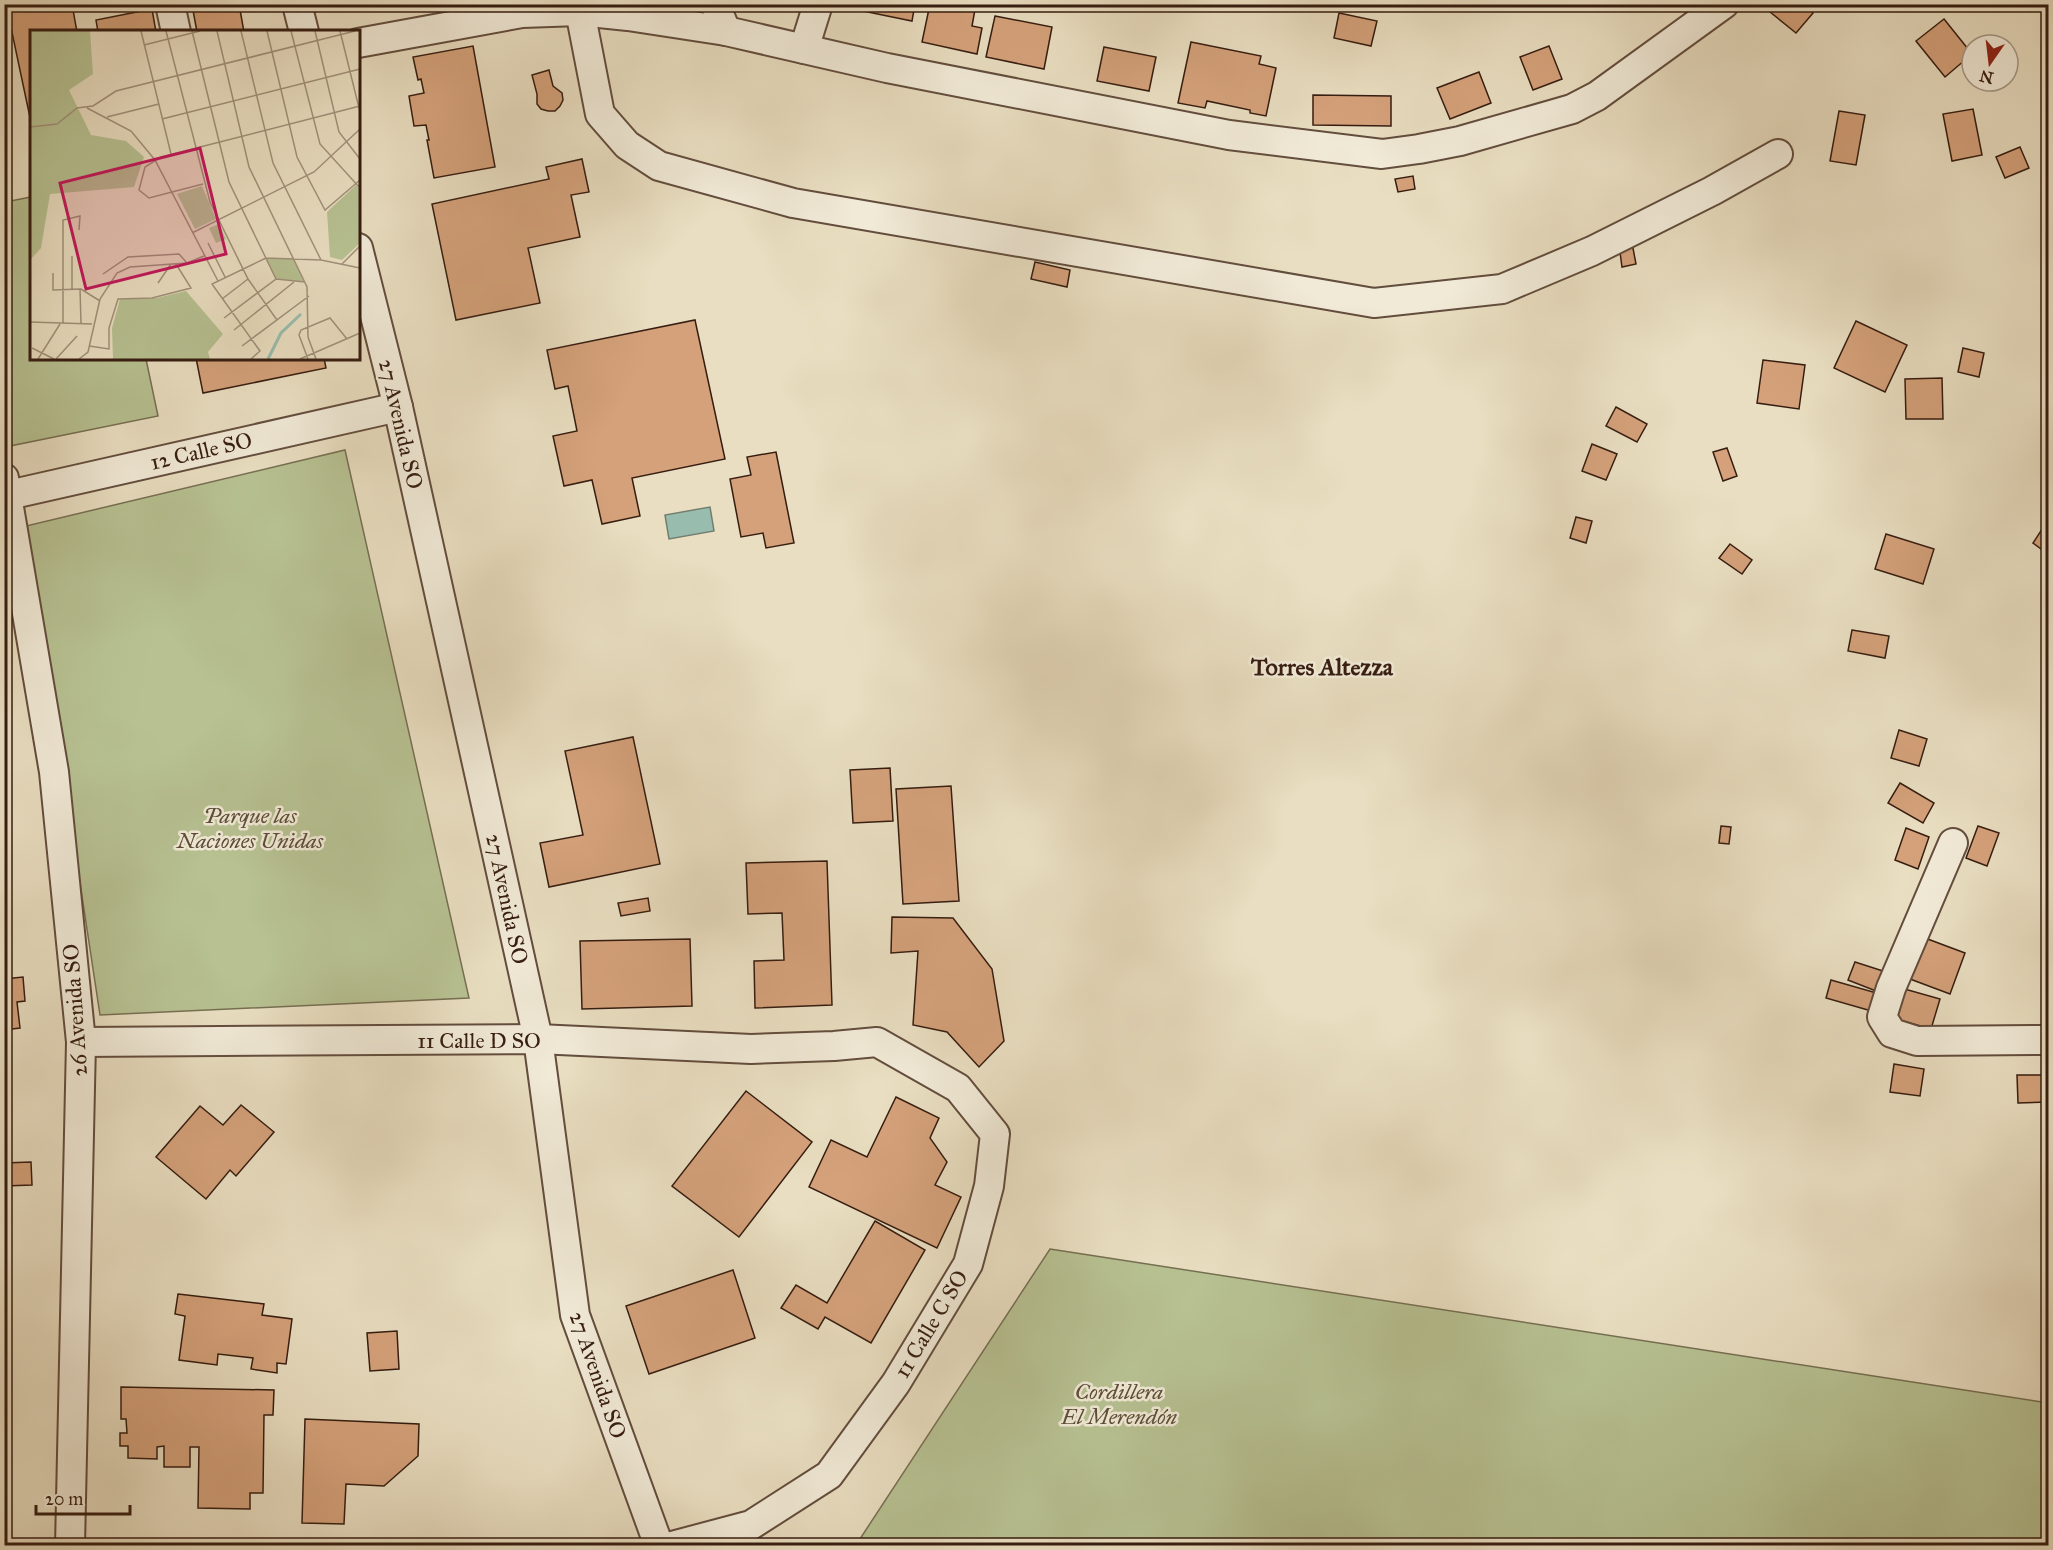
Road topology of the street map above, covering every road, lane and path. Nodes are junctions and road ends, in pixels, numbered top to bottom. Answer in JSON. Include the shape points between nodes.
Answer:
{"nodes":[{"id":1,"x":170,"y":4,"type":"edge"},
{"id":2,"x":297,"y":4,"type":"edge"},
{"id":3,"x":715,"y":4,"type":"edge"},
{"id":4,"x":818,"y":4,"type":"edge"},
{"id":5,"x":1724,"y":4,"type":"edge"},
{"id":6,"x":580,"y":11,"type":"junction"},
{"id":7,"x":176,"y":30,"type":"edge"},
{"id":8,"x":304,"y":30,"type":"edge"},
{"id":9,"x":726,"y":31,"type":"junction"},
{"id":10,"x":360,"y":43,"type":"edge"},
{"id":11,"x":804,"y":50,"type":"junction"},
{"id":12,"x":1778,"y":154,"type":"dead end"},
{"id":13,"x":360,"y":256,"type":"edge"},
{"id":14,"x":398,"y":407,"type":"junction"},
{"id":15,"x":6,"y":490,"type":"edge"},
{"id":16,"x":1953,"y":843,"type":"dead end"},
{"id":17,"x":538,"y":1039,"type":"junction"},
{"id":18,"x":2049,"y":1040,"type":"edge"},
{"id":19,"x":81,"y":1042,"type":"junction"},
{"id":20,"x":877,"y":1042,"type":"joint"},
{"id":21,"x":70,"y":1545,"type":"edge"},
{"id":22,"x":659,"y":1545,"type":"edge"},
{"id":23,"x":672,"y":1545,"type":"edge"}],
"edges":[{"from":1,"to":7,"type":"street"},
{"from":2,"to":8,"type":"street"},
{"from":3,"to":9,"type":"street"},
{"from":4,"to":11,"type":"street"},
{"from":5,"to":11,"type":"street","via":[[1597,96],[1572,109],[1460,141],[1382,154],[1229,135]]},
{"from":6,"to":9,"type":"street"},
{"from":6,"to":10,"type":"street","via":[[522,13]]},
{"from":6,"to":12,"type":"street","via":[[600,114],[627,145],[659,166],[794,203],[1374,303],[1502,289],[1592,251]]},
{"from":9,"to":11,"type":"street"},
{"from":13,"to":14,"type":"street","name":"27 Avenida SO"},
{"from":14,"to":15,"type":"street","name":"12 Calle SO"},
{"from":14,"to":17,"type":"street","name":"27 Avenida SO"},
{"from":15,"to":19,"type":"street","name":"26 Avenida SO","via":[[54,772]]},
{"from":16,"to":18,"type":"street","via":[[1882,1017],[1892,1033],[1917,1041]]},
{"from":17,"to":19,"type":"street","name":"11 Calle D SO"},
{"from":17,"to":20,"type":"street","name":"11 Calle D SO","via":[[751,1048]]},
{"from":17,"to":22,"type":"street","name":"27 Avenida SO","via":[[575,1315]]},
{"from":19,"to":21,"type":"street","name":"26 Avenida SO"},
{"from":20,"to":23,"type":"street","name":"11 Calle C SO","via":[[958,1088],[995,1134],[989,1186],[968,1264],[896,1383],[829,1475],[751,1525]]}]}
